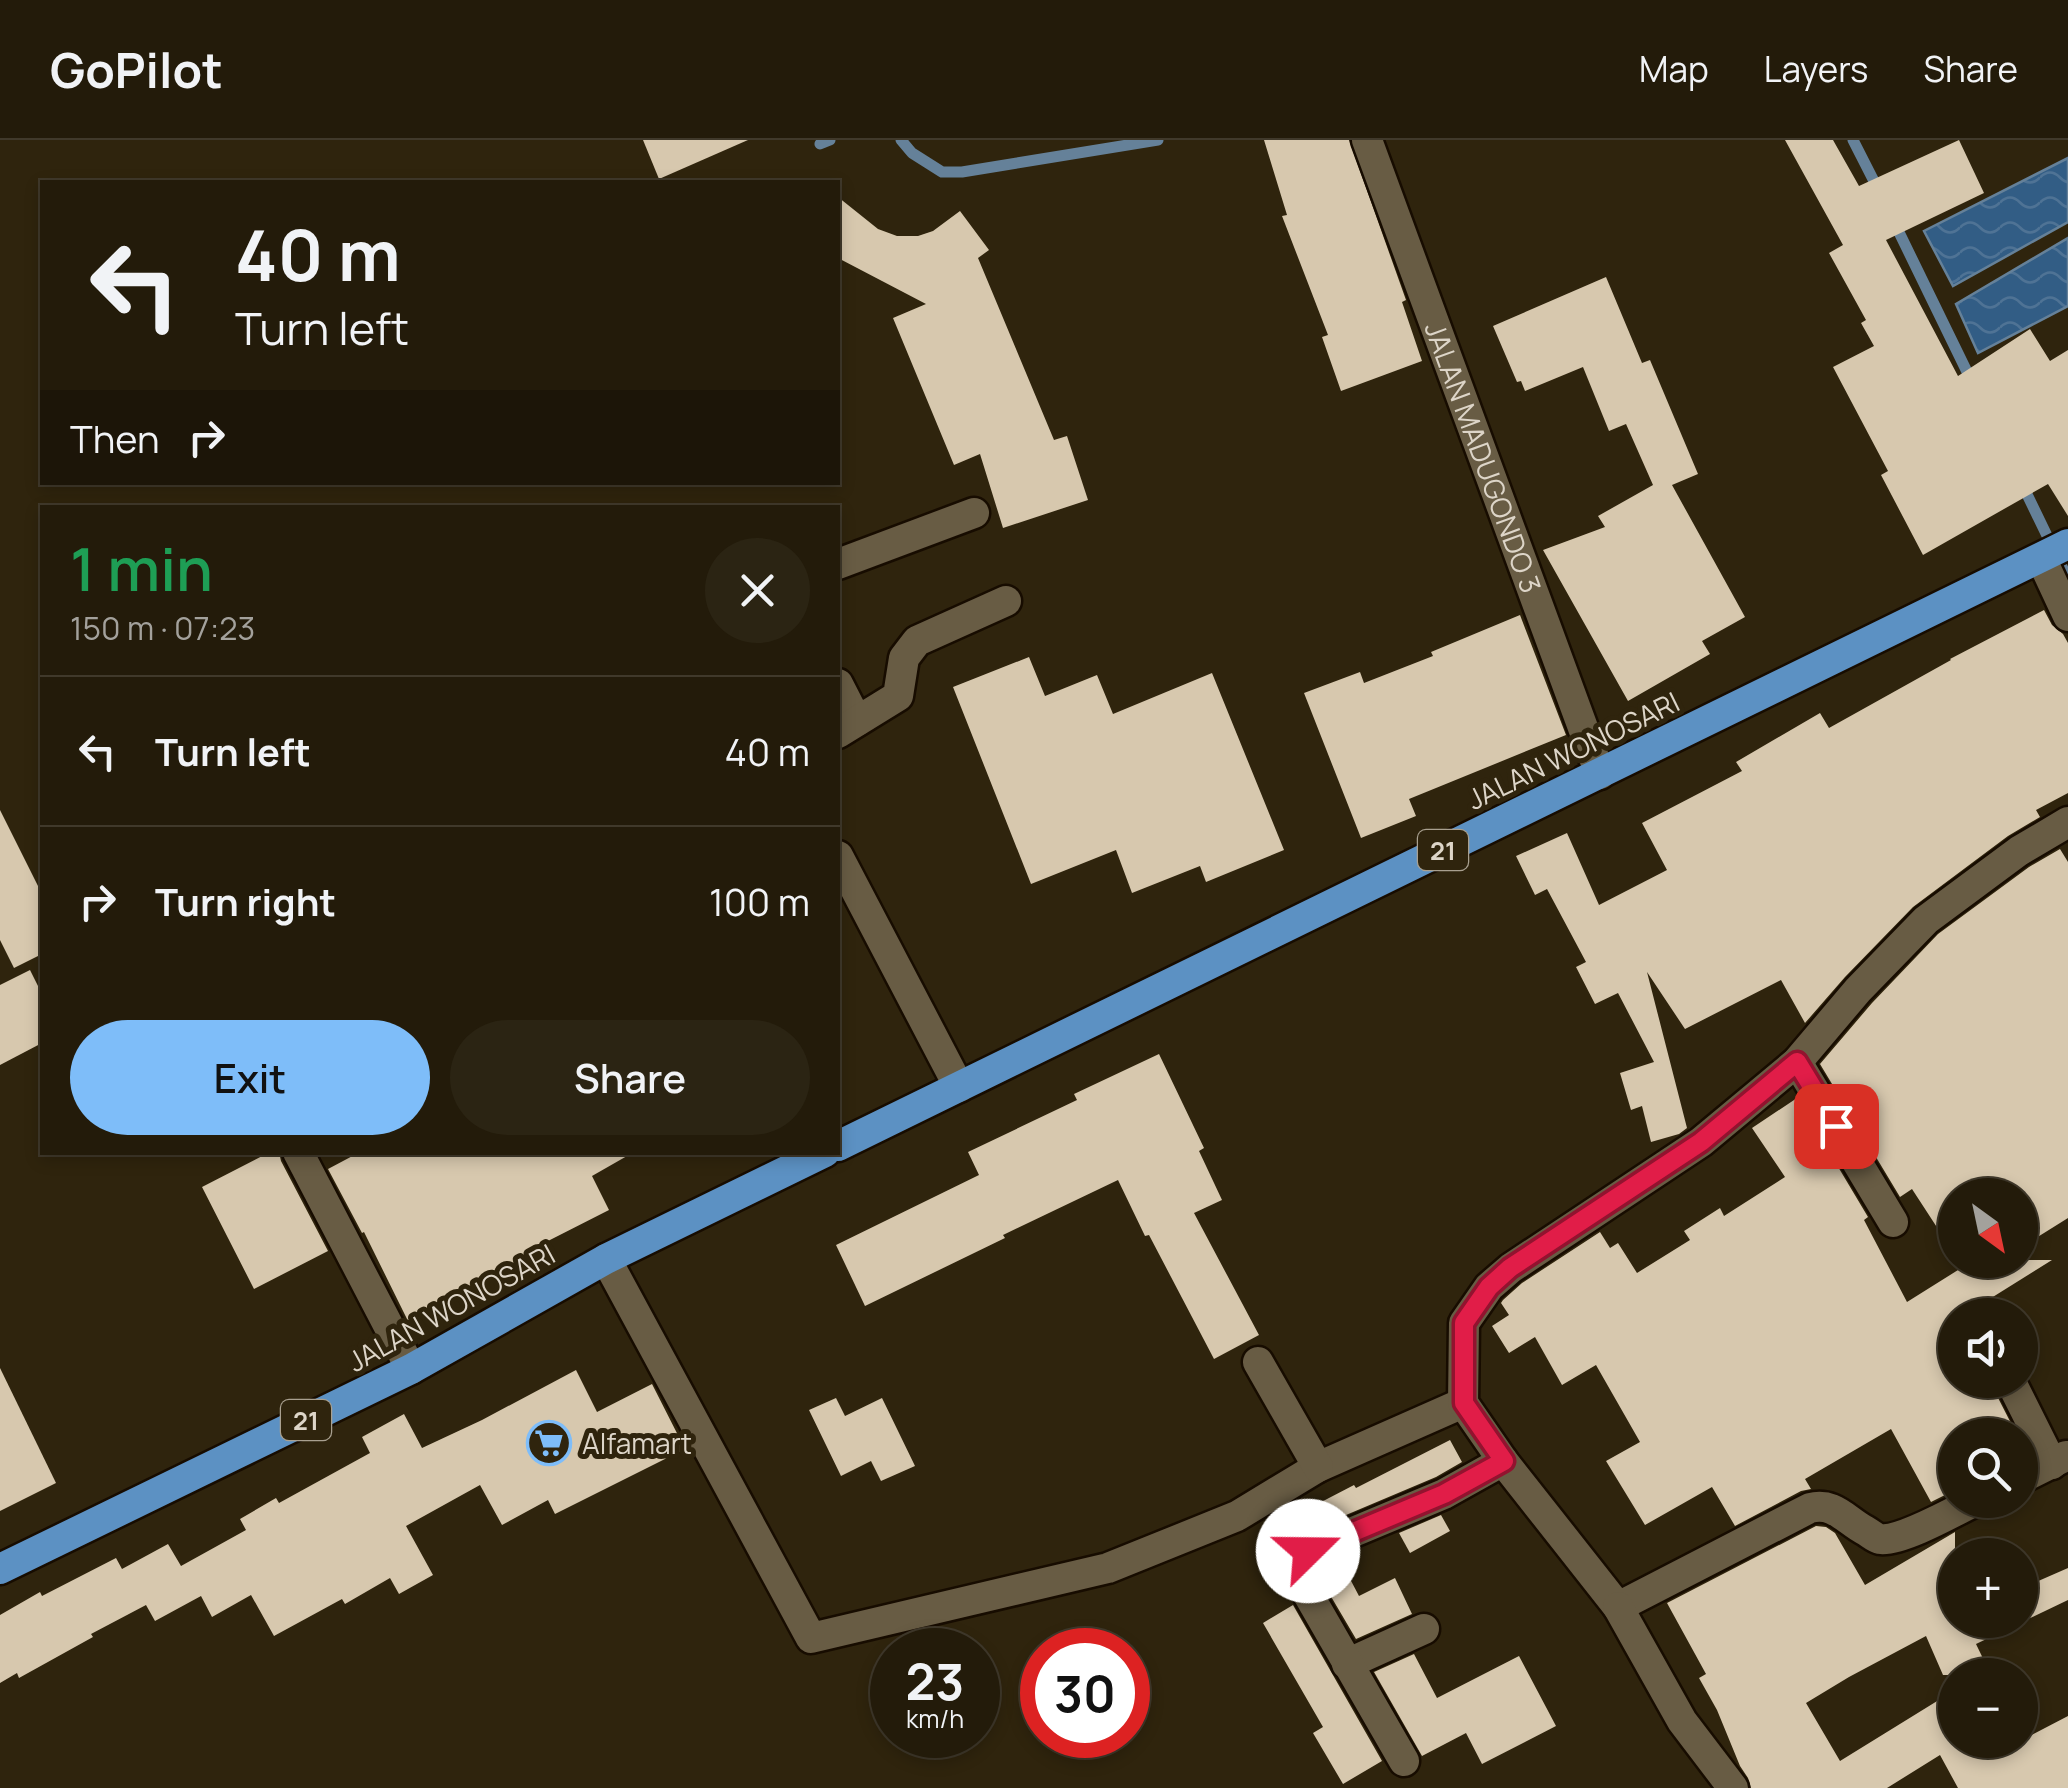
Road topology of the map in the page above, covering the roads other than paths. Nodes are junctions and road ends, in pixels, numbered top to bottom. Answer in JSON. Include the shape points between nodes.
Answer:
{"nodes":[{"id":1,"x":1367,"y":140,"type":"edge"},
{"id":2,"x":974,"y":513,"type":"dead end"},
{"id":3,"x":2056,"y":550,"type":"edge"},
{"id":4,"x":840,"y":563,"type":"edge"},
{"id":5,"x":1006,"y":601,"type":"dead end"},
{"id":6,"x":2068,"y":616,"type":"edge"},
{"id":7,"x":840,"y":694,"type":"edge"},
{"id":8,"x":847,"y":727,"type":"edge"},
{"id":9,"x":1600,"y":774,"type":"junction"},
{"id":10,"x":2068,"y":822,"type":"edge"},
{"id":11,"x":840,"y":869,"type":"edge"},
{"id":12,"x":1797,"y":1062,"type":"junction"},
{"id":13,"x":959,"y":1087,"type":"junction"},
{"id":14,"x":840,"y":1145,"type":"edge"},
{"id":15,"x":304,"y":1155,"type":"edge"},
{"id":16,"x":819,"y":1155,"type":"edge"},
{"id":17,"x":1894,"y":1222,"type":"dead end"},
{"id":18,"x":606,"y":1259,"type":"junction"},
{"id":19,"x":1258,"y":1362,"type":"dead end"},
{"id":20,"x":411,"y":1369,"type":"junction"},
{"id":21,"x":2021,"y":1398,"type":"edge"},
{"id":22,"x":1464,"y":1403,"type":"junction"},
{"id":23,"x":2060,"y":1459,"type":"edge"},
{"id":24,"x":1504,"y":1461,"type":"junction"},
{"id":25,"x":1318,"y":1467,"type":"junction"},
{"id":26,"x":1940,"y":1518,"type":"edge"},
{"id":27,"x":0,"y":1569,"type":"edge"},
{"id":28,"x":1618,"y":1607,"type":"junction"},
{"id":29,"x":1424,"y":1630,"type":"dead end"},
{"id":30,"x":1347,"y":1664,"type":"junction"},
{"id":31,"x":1404,"y":1762,"type":"dead end"},
{"id":32,"x":1733,"y":1788,"type":"edge"}],
"edges":[{"from":1,"to":9,"type":"street","name":"JALAN MADUGONDO 3"},
{"from":2,"to":4,"type":"street"},
{"from":3,"to":6,"type":"street"},
{"from":3,"to":9,"type":"highway","name":"JALAN WONOSARI","number":"21"},
{"from":5,"to":8,"type":"street","via":[[916,642],[904,658],[898,696]]},
{"from":7,"to":8,"type":"street"},
{"from":9,"to":13,"type":"highway","name":"JALAN WONOSARI","number":"21"},
{"from":10,"to":12,"type":"street","via":[[1926,920]]},
{"from":11,"to":13,"type":"street"},
{"from":12,"to":17,"type":"street"},
{"from":12,"to":22,"type":"street","via":[[1701,1142],[1489,1287],[1464,1323]]},
{"from":13,"to":14,"type":"highway","name":"JALAN WONOSARI","number":"21"},
{"from":15,"to":20,"type":"street"},
{"from":16,"to":18,"type":"highway","name":"JALAN WONOSARI","number":"21"},
{"from":18,"to":20,"type":"highway","name":"JALAN WONOSARI","number":"21"},
{"from":18,"to":25,"type":"street","via":[[810,1638],[1108,1568],[1236,1516]]},
{"from":19,"to":25,"type":"street"},
{"from":20,"to":27,"type":"highway","name":"JALAN WONOSARI","number":"21"},
{"from":21,"to":23,"type":"street"},
{"from":22,"to":24,"type":"street"},
{"from":22,"to":25,"type":"street"},
{"from":24,"to":28,"type":"street"},
{"from":24,"to":30,"type":"street","via":[[1299,1560],[1297,1575]]},
{"from":26,"to":28,"type":"street","via":[[1881,1539],[1832,1508],[1810,1508]]},
{"from":28,"to":32,"type":"street","via":[[1682,1722]]},
{"from":29,"to":30,"type":"street"},
{"from":30,"to":31,"type":"street"}]}
